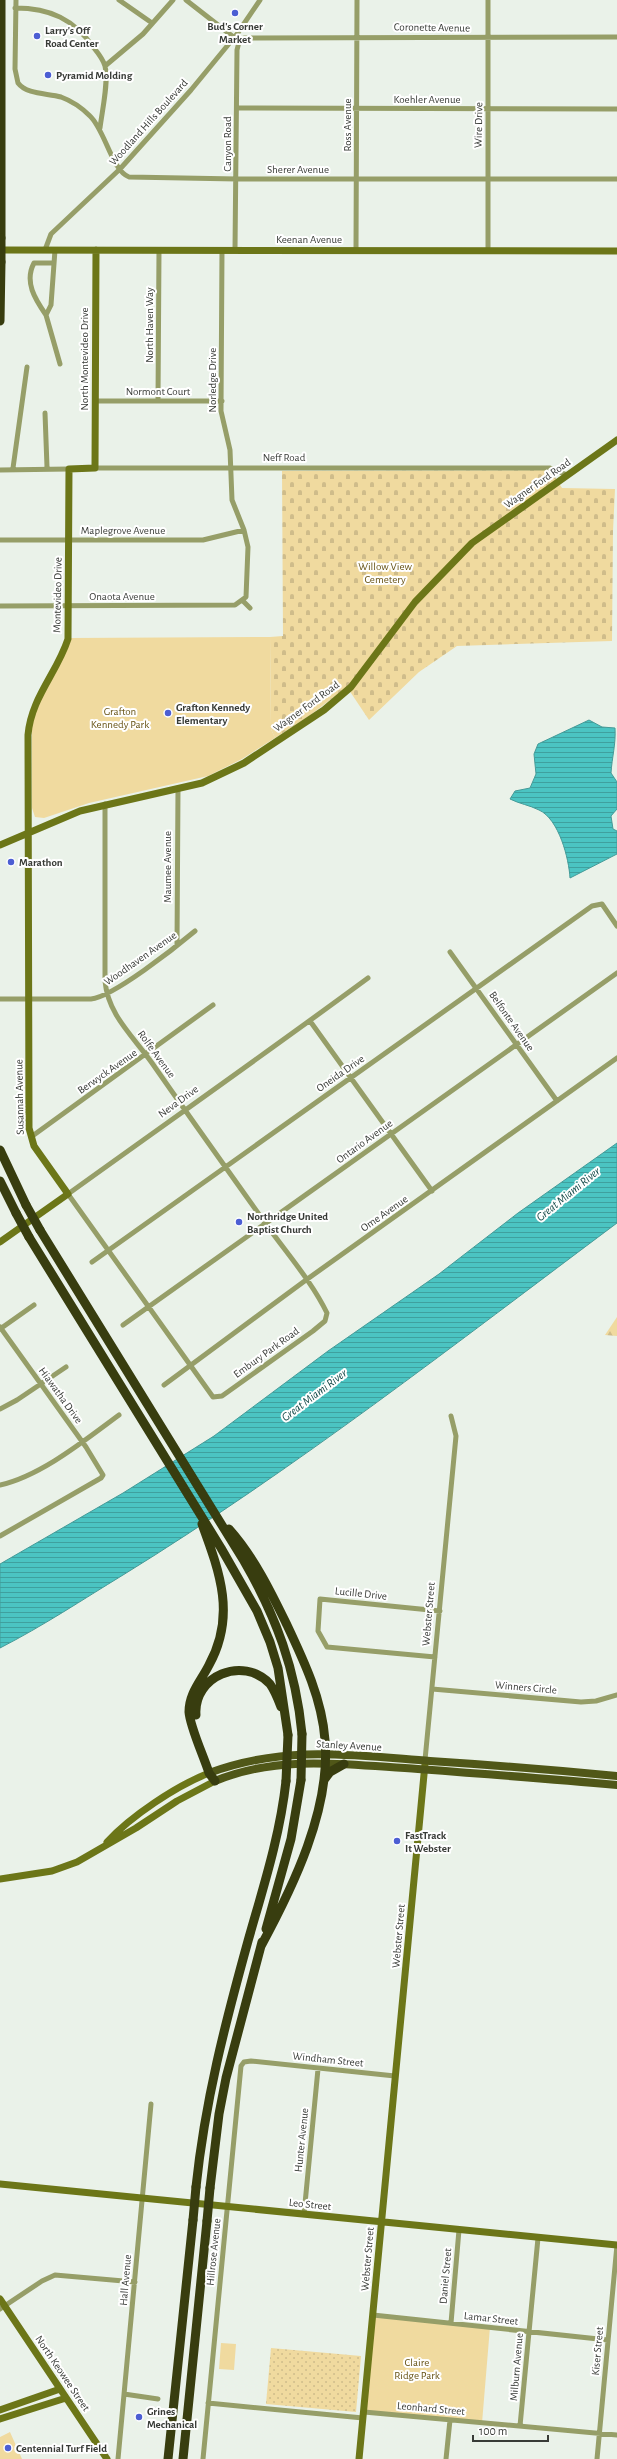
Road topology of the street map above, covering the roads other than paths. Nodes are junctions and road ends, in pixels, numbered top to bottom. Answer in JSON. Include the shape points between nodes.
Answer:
{"nodes":[{"id":1,"x":1,"y":0,"type":"edge"},
{"id":2,"x":16,"y":0,"type":"edge"},
{"id":3,"x":119,"y":0,"type":"edge"},
{"id":4,"x":173,"y":0,"type":"edge"},
{"id":5,"x":186,"y":0,"type":"edge"},
{"id":6,"x":260,"y":0,"type":"edge"},
{"id":7,"x":357,"y":0,"type":"edge"},
{"id":8,"x":488,"y":0,"type":"edge"},
{"id":9,"x":16,"y":8,"type":"junction"},
{"id":10,"x":152,"y":23,"type":"junction"},
{"id":11,"x":236,"y":36,"type":"junction"},
{"id":12,"x":248,"y":36,"type":"junction"},
{"id":13,"x":357,"y":36,"type":"junction"},
{"id":14,"x":488,"y":37,"type":"junction"},
{"id":15,"x":617,"y":37,"type":"edge"},
{"id":16,"x":240,"y":41,"type":"junction"},
{"id":17,"x":105,"y":66,"type":"junction"},
{"id":18,"x":237,"y":108,"type":"junction"},
{"id":19,"x":357,"y":108,"type":"junction"},
{"id":20,"x":489,"y":109,"type":"junction"},
{"id":21,"x":617,"y":109,"type":"edge"},
{"id":22,"x":100,"y":128,"type":"junction"},
{"id":23,"x":120,"y":169,"type":"junction"},
{"id":24,"x":237,"y":179,"type":"junction"},
{"id":25,"x":356,"y":179,"type":"junction"},
{"id":26,"x":488,"y":179,"type":"junction"},
{"id":27,"x":617,"y":179,"type":"edge"},
{"id":28,"x":1,"y":238,"type":"edge"},
{"id":29,"x":0,"y":250,"type":"edge"},
{"id":30,"x":45,"y":250,"type":"junction"},
{"id":31,"x":55,"y":250,"type":"junction"},
{"id":32,"x":96,"y":250,"type":"junction"},
{"id":33,"x":159,"y":250,"type":"junction"},
{"id":34,"x":222,"y":250,"type":"junction"},
{"id":35,"x":235,"y":250,"type":"junction"},
{"id":36,"x":356,"y":250,"type":"junction"},
{"id":37,"x":488,"y":250,"type":"junction"},
{"id":38,"x":617,"y":251,"type":"edge"},
{"id":39,"x":1,"y":262,"type":"edge"},
{"id":40,"x":54,"y":263,"type":"junction"},
{"id":41,"x":46,"y":315,"type":"junction"},
{"id":42,"x":0,"y":321,"type":"edge"},
{"id":43,"x":60,"y":364,"type":"dead end"},
{"id":44,"x":27,"y":367,"type":"dead end"},
{"id":45,"x":95,"y":401,"type":"junction"},
{"id":46,"x":158,"y":401,"type":"junction"},
{"id":47,"x":222,"y":401,"type":"junction"},
{"id":48,"x":45,"y":413,"type":"dead end"},
{"id":49,"x":617,"y":440,"type":"edge"},
{"id":50,"x":47,"y":467,"type":"junction"},
{"id":51,"x":13,"y":468,"type":"junction"},
{"id":52,"x":95,"y":468,"type":"junction"},
{"id":53,"x":231,"y":468,"type":"junction"},
{"id":54,"x":69,"y":469,"type":"junction"},
{"id":55,"x":0,"y":470,"type":"edge"},
{"id":56,"x":567,"y":475,"type":"junction"},
{"id":57,"x":244,"y":530,"type":"junction"},
{"id":58,"x":0,"y":540,"type":"edge"},
{"id":59,"x":69,"y":540,"type":"junction"},
{"id":60,"x":243,"y":601,"type":"junction"},
{"id":61,"x":0,"y":606,"type":"edge"},
{"id":62,"x":69,"y":606,"type":"junction"},
{"id":63,"x":250,"y":608,"type":"dead end"},
{"id":64,"x":178,"y":788,"type":"junction"},
{"id":65,"x":105,"y":804,"type":"junction"},
{"id":66,"x":28,"y":832,"type":"junction"},
{"id":67,"x":0,"y":845,"type":"edge"},
{"id":68,"x":617,"y":926,"type":"edge"},
{"id":69,"x":195,"y":931,"type":"dead end"},
{"id":70,"x":177,"y":945,"type":"junction"},
{"id":71,"x":450,"y":952,"type":"dead end"},
{"id":72,"x":617,"y":973,"type":"edge"},
{"id":73,"x":368,"y":978,"type":"dead end"},
{"id":74,"x":477,"y":988,"type":"junction"},
{"id":75,"x":106,"y":995,"type":"junction"},
{"id":76,"x":0,"y":999,"type":"edge"},
{"id":77,"x":30,"y":999,"type":"junction"},
{"id":78,"x":213,"y":1005,"type":"dead end"},
{"id":79,"x":310,"y":1021,"type":"junction"},
{"id":80,"x":517,"y":1045,"type":"junction"},
{"id":81,"x":146,"y":1055,"type":"junction"},
{"id":82,"x":617,"y":1058,"type":"edge"},
{"id":83,"x":351,"y":1078,"type":"junction"},
{"id":84,"x":557,"y":1101,"type":"junction"},
{"id":85,"x":184,"y":1110,"type":"junction"},
{"id":86,"x":390,"y":1134,"type":"junction"},
{"id":87,"x":30,"y":1137,"type":"junction"},
{"id":88,"x":0,"y":1150,"type":"edge"},
{"id":89,"x":226,"y":1167,"type":"junction"},
{"id":90,"x":0,"y":1181,"type":"edge"},
{"id":91,"x":432,"y":1190,"type":"junction"},
{"id":92,"x":68,"y":1194,"type":"junction"},
{"id":93,"x":266,"y":1224,"type":"junction"},
{"id":94,"x":0,"y":1242,"type":"edge"},
{"id":95,"x":107,"y":1251,"type":"junction"},
{"id":96,"x":92,"y":1262,"type":"dead end"},
{"id":97,"x":306,"y":1280,"type":"junction"},
{"id":98,"x":34,"y":1305,"type":"dead end"},
{"id":99,"x":147,"y":1307,"type":"junction"},
{"id":100,"x":326,"y":1319,"type":"joint"},
{"id":101,"x":122,"y":1325,"type":"dead end"},
{"id":102,"x":0,"y":1328,"type":"edge"},
{"id":103,"x":190,"y":1365,"type":"junction"},
{"id":104,"x":66,"y":1367,"type":"dead end"},
{"id":105,"x":40,"y":1384,"type":"junction"},
{"id":106,"x":164,"y":1385,"type":"dead end"},
{"id":107,"x":216,"y":1397,"type":"joint"},
{"id":108,"x":0,"y":1409,"type":"edge"},
{"id":109,"x":119,"y":1416,"type":"dead end"},
{"id":110,"x":451,"y":1416,"type":"dead end"},
{"id":111,"x":82,"y":1440,"type":"junction"},
{"id":112,"x":0,"y":1485,"type":"edge"},
{"id":113,"x":195,"y":1506,"type":"junction"},
{"id":114,"x":0,"y":1536,"type":"edge"},
{"id":115,"x":234,"y":1540,"type":"junction"},
{"id":116,"x":440,"y":1611,"type":"junction"},
{"id":117,"x":435,"y":1657,"type":"junction"},
{"id":118,"x":432,"y":1689,"type":"junction"},
{"id":119,"x":617,"y":1695,"type":"edge"},
{"id":120,"x":286,"y":1721,"type":"junction"},
{"id":121,"x":325,"y":1758,"type":"junction"},
{"id":122,"x":425,"y":1760,"type":"junction"},
{"id":123,"x":344,"y":1764,"type":"junction"},
{"id":124,"x":424,"y":1770,"type":"junction"},
{"id":125,"x":212,"y":1772,"type":"junction"},
{"id":126,"x":617,"y":1776,"type":"edge"},
{"id":127,"x":215,"y":1781,"type":"junction"},
{"id":128,"x":323,"y":1782,"type":"junction"},
{"id":129,"x":617,"y":1785,"type":"edge"},
{"id":130,"x":104,"y":1845,"type":"junction"},
{"id":131,"x":0,"y":1879,"type":"edge"},
{"id":132,"x":261,"y":1946,"type":"junction"},
{"id":133,"x":259,"y":2061,"type":"joint"},
{"id":134,"x":318,"y":2068,"type":"junction"},
{"id":135,"x":396,"y":2076,"type":"junction"},
{"id":136,"x":151,"y":2104,"type":"dead end"},
{"id":137,"x":0,"y":2184,"type":"edge"},
{"id":138,"x":142,"y":2198,"type":"junction"},
{"id":139,"x":228,"y":2206,"type":"junction"},
{"id":140,"x":304,"y":2214,"type":"junction"},
{"id":141,"x":382,"y":2222,"type":"junction"},
{"id":142,"x":459,"y":2230,"type":"junction"},
{"id":143,"x":538,"y":2238,"type":"junction"},
{"id":144,"x":617,"y":2246,"type":"edge"},
{"id":145,"x":135,"y":2282,"type":"junction"},
{"id":146,"x":0,"y":2298,"type":"edge"},
{"id":147,"x":2,"y":2308,"type":"edge"},
{"id":148,"x":373,"y":2315,"type":"junction"},
{"id":149,"x":451,"y":2323,"type":"junction"},
{"id":150,"x":529,"y":2332,"type":"junction"},
{"id":151,"x":608,"y":2340,"type":"junction"},
{"id":152,"x":60,"y":2389,"type":"junction"},
{"id":153,"x":124,"y":2394,"type":"junction"},
{"id":154,"x":66,"y":2398,"type":"junction"},
{"id":155,"x":158,"y":2398,"type":"dead end"},
{"id":156,"x":208,"y":2403,"type":"junction"},
{"id":157,"x":0,"y":2410,"type":"edge"},
{"id":158,"x":363,"y":2415,"type":"junction"},
{"id":159,"x":0,"y":2419,"type":"edge"},
{"id":160,"x":450,"y":2420,"type":"junction"},
{"id":161,"x":520,"y":2426,"type":"junction"},
{"id":162,"x":599,"y":2433,"type":"junction"},
{"id":163,"x":617,"y":2435,"type":"edge"},
{"id":164,"x":107,"y":2459,"type":"edge"},
{"id":165,"x":118,"y":2459,"type":"edge"},
{"id":166,"x":168,"y":2459,"type":"edge"},
{"id":167,"x":183,"y":2459,"type":"edge"},
{"id":168,"x":203,"y":2459,"type":"edge"},
{"id":169,"x":359,"y":2459,"type":"edge"},
{"id":170,"x":446,"y":2459,"type":"edge"},
{"id":171,"x":597,"y":2459,"type":"edge"}],
"edges":[{"from":1,"to":28,"type":"highway"},
{"from":2,"to":9,"type":"street"},
{"from":3,"to":10,"type":"street"},
{"from":4,"to":10,"type":"street"},
{"from":5,"to":11,"type":"street","name":"Coronette Avenue"},
{"from":6,"to":11,"type":"street","name":"Woodland Hills Boulevard"},
{"from":7,"to":13,"type":"street","name":"Ross Avenue"},
{"from":8,"to":14,"type":"street","name":"Wire Drive"},
{"from":9,"to":17,"type":"street","via":[[40,9],[71,22],[85,35]]},
{"from":9,"to":22,"type":"street","via":[[15,69],[21,87],[74,103]]},
{"from":10,"to":17,"type":"street","via":[[130,46]]},
{"from":11,"to":12,"type":"street","name":"Coronette Avenue"},
{"from":11,"to":16,"type":"street","name":"Coronette Avenue"},
{"from":11,"to":23,"type":"street","name":"Woodland Hills Boulevard"},
{"from":12,"to":13,"type":"street","name":"Coronette Avenue"},
{"from":12,"to":16,"type":"street","name":"Coronette Avenue"},
{"from":13,"to":14,"type":"street","name":"Coronette Avenue"},
{"from":13,"to":19,"type":"street","name":"Ross Avenue"},
{"from":14,"to":15,"type":"street","name":"Coronette Avenue"},
{"from":14,"to":20,"type":"street","name":"Wire Drive"},
{"from":16,"to":18,"type":"street","name":"Canyon Road"},
{"from":17,"to":22,"type":"street"},
{"from":18,"to":19,"type":"street","name":"Koehler Avenue"},
{"from":18,"to":24,"type":"street","name":"Canyon Road"},
{"from":19,"to":20,"type":"street","name":"Koehler Avenue"},
{"from":19,"to":25,"type":"street","name":"Ross Avenue"},
{"from":20,"to":21,"type":"street","name":"Koehler Avenue"},
{"from":20,"to":26,"type":"street","name":"Wire Drive"},
{"from":22,"to":23,"type":"street"},
{"from":23,"to":24,"type":"street","name":"Sherer Avenue","via":[[129,177]]},
{"from":23,"to":30,"type":"street","name":"Woodland Hills Boulevard","via":[[50,234]]},
{"from":24,"to":25,"type":"street","name":"Sherer Avenue"},
{"from":24,"to":35,"type":"street","name":"Canyon Road"},
{"from":25,"to":26,"type":"street","name":"Sherer Avenue"},
{"from":25,"to":36,"type":"street","name":"Ross Avenue"},
{"from":26,"to":27,"type":"street","name":"Sherer Avenue"},
{"from":26,"to":37,"type":"street","name":"Wire Drive"},
{"from":28,"to":39,"type":"highway","bridge":true},
{"from":29,"to":30,"type":"street","name":"Keenan Avenue"},
{"from":30,"to":31,"type":"street","name":"Keenan Avenue"},
{"from":31,"to":32,"type":"street","name":"Keenan Avenue"},
{"from":31,"to":40,"type":"street"},
{"from":32,"to":33,"type":"street","name":"Keenan Avenue"},
{"from":32,"to":45,"type":"street","name":"North Montevideo Drive"},
{"from":33,"to":34,"type":"street","name":"Keenan Avenue"},
{"from":33,"to":46,"type":"street","name":"North Haven Way"},
{"from":34,"to":35,"type":"street","name":"Keenan Avenue"},
{"from":34,"to":47,"type":"street","name":"Norledge Drive"},
{"from":35,"to":36,"type":"street","name":"Keenan Avenue"},
{"from":36,"to":37,"type":"street","name":"Keenan Avenue"},
{"from":37,"to":38,"type":"street","name":"Keenan Avenue"},
{"from":39,"to":42,"type":"highway"},
{"from":40,"to":41,"type":"street","via":[[51,305]]},
{"from":40,"to":41,"type":"street","via":[[34,262],[31,269],[33,297]]},
{"from":41,"to":43,"type":"street"},
{"from":44,"to":51,"type":"street"},
{"from":45,"to":46,"type":"street","name":"Normont Court"},
{"from":45,"to":52,"type":"street","name":"North Montevideo Drive"},
{"from":46,"to":47,"type":"street","name":"Normont Court"},
{"from":47,"to":53,"type":"street","name":"Norledge Drive"},
{"from":48,"to":50,"type":"street"},
{"from":49,"to":56,"type":"street","name":"Wagner Ford Road"},
{"from":50,"to":51,"type":"street","name":"Neff Road"},
{"from":50,"to":54,"type":"street","name":"Neff Road"},
{"from":51,"to":55,"type":"street","name":"Neff Road"},
{"from":52,"to":53,"type":"street","name":"Neff Road"},
{"from":52,"to":54,"type":"street","name":"Neff Road"},
{"from":53,"to":56,"type":"street","name":"Neff Road","via":[[550,468]]},
{"from":53,"to":57,"type":"street","name":"Norledge Drive","via":[[232,500]]},
{"from":54,"to":59,"type":"street","name":"Montevideo Drive"},
{"from":56,"to":64,"type":"street","name":"Wagner Ford Road","via":[[491,528],[456,558],[415,602],[360,677],[341,697],[244,763],[215,778]]},
{"from":57,"to":59,"type":"street","name":"Maplegrove Avenue","via":[[203,540]]},
{"from":57,"to":60,"type":"street","name":"Norledge Drive","via":[[248,547],[248,592]]},
{"from":58,"to":59,"type":"street","name":"Maplegrove Avenue"},
{"from":59,"to":62,"type":"street","name":"Montevideo Drive"},
{"from":60,"to":62,"type":"street","name":"Onaota Avenue","via":[[235,605]]},
{"from":60,"to":63,"type":"street"},
{"from":61,"to":62,"type":"street","name":"Onaota Avenue"},
{"from":62,"to":66,"type":"street","name":"Montevideo Drive","via":[[68,639],[34,705],[29,726]]},
{"from":64,"to":65,"type":"street","name":"Wagner Ford Road"},
{"from":64,"to":70,"type":"street","name":"Maumee Avenue"},
{"from":65,"to":66,"type":"street","name":"Wagner Ford Road"},
{"from":65,"to":75,"type":"street","name":"Rolfe Avenue"},
{"from":66,"to":67,"type":"street","name":"Wagner Ford Road"},
{"from":66,"to":77,"type":"street","name":"Susannah Avenue"},
{"from":68,"to":74,"type":"street","name":"Oneida Drive","via":[[602,904],[592,906]]},
{"from":69,"to":70,"type":"street","name":"Woodhaven Avenue"},
{"from":70,"to":75,"type":"street","name":"Woodhaven Avenue"},
{"from":71,"to":74,"type":"street","name":"Belfonte Avenue"},
{"from":72,"to":80,"type":"street","name":"Ontario Avenue"},
{"from":73,"to":79,"type":"street","name":"Neva Drive"},
{"from":74,"to":80,"type":"street","name":"Belfonte Avenue"},
{"from":74,"to":83,"type":"street","name":"Oneida Drive"},
{"from":75,"to":77,"type":"street","name":"Woodhaven Avenue","via":[[91,999]]},
{"from":75,"to":81,"type":"street","name":"Rolfe Avenue","via":[[110,1007]]},
{"from":76,"to":77,"type":"street","name":"Woodhaven Avenue"},
{"from":77,"to":87,"type":"street","name":"Susannah Avenue"},
{"from":78,"to":81,"type":"street","name":"Berwyck Avenue"},
{"from":79,"to":83,"type":"street"},
{"from":79,"to":85,"type":"street","name":"Neva Drive"},
{"from":80,"to":84,"type":"street","name":"Belfonte Avenue"},
{"from":80,"to":86,"type":"street","name":"Ontario Avenue"},
{"from":81,"to":85,"type":"street","name":"Rolfe Avenue"},
{"from":81,"to":87,"type":"street","name":"Berwyck Avenue"},
{"from":82,"to":84,"type":"street","name":"Ome Avenue"},
{"from":83,"to":86,"type":"street"},
{"from":83,"to":89,"type":"street","name":"Oneida Drive"},
{"from":84,"to":91,"type":"street","name":"Ome Avenue"},
{"from":85,"to":89,"type":"street","name":"Rolfe Avenue"},
{"from":85,"to":92,"type":"street","name":"Neva Drive"},
{"from":86,"to":91,"type":"street"},
{"from":86,"to":93,"type":"street","name":"Ontario Avenue"},
{"from":87,"to":92,"type":"street","name":"Susannah Avenue","via":[[38,1153]]},
{"from":88,"to":115,"type":"highway","bridge":true,"via":[[40,1230],[212,1510]]},
{"from":89,"to":93,"type":"street","name":"Rolfe Avenue"},
{"from":89,"to":95,"type":"street","name":"Oneida Drive"},
{"from":90,"to":113,"type":"highway","bridge":true,"via":[[29,1237]]},
{"from":91,"to":97,"type":"street","name":"Ome Avenue"},
{"from":92,"to":94,"type":"street","name":"Neva Drive"},
{"from":92,"to":95,"type":"street","name":"Susannah Avenue"},
{"from":93,"to":97,"type":"street","name":"Rolfe Avenue"},
{"from":93,"to":99,"type":"street","name":"Ontario Avenue"},
{"from":95,"to":96,"type":"street","name":"Oneida Drive"},
{"from":95,"to":99,"type":"street","name":"Susannah Avenue"},
{"from":97,"to":100,"type":"street","name":"Rolfe Avenue","via":[[327,1311]]},
{"from":97,"to":103,"type":"street","name":"Ome Avenue"},
{"from":98,"to":102,"type":"street"},
{"from":99,"to":101,"type":"street","name":"Ontario Avenue"},
{"from":99,"to":103,"type":"street","name":"Susannah Avenue"},
{"from":100,"to":107,"type":"street","name":"Embury Park Road","via":[[228,1392]]},
{"from":102,"to":105,"type":"street","name":"Hiawatha Drive"},
{"from":103,"to":106,"type":"street","name":"Ome Avenue"},
{"from":103,"to":107,"type":"street","name":"Susannah Avenue","via":[[210,1394]]},
{"from":104,"to":105,"type":"street"},
{"from":105,"to":108,"type":"street"},
{"from":105,"to":111,"type":"street","name":"Hiawatha Drive"},
{"from":109,"to":111,"type":"street"},
{"from":110,"to":116,"type":"street","name":"Webster Street","via":[[456,1436]]},
{"from":111,"to":112,"type":"street","via":[[48,1465]]},
{"from":111,"to":114,"type":"street","name":"Hiawatha Drive","via":[[103,1475],[59,1504]]},
{"from":113,"to":120,"type":"highway","via":[[244,1586],[270,1642],[278,1668]]},
{"from":113,"to":125,"type":"highway","via":[[214,1557],[223,1594],[222,1628],[209,1666],[190,1701],[189,1714]]},
{"from":115,"to":121,"type":"highway","via":[[276,1603],[310,1678],[322,1720]]},
{"from":115,"to":132,"type":"highway","bridge":true,"via":[[267,1603],[283,1642],[295,1681],[302,1734],[301,1780],[290,1840]]},
{"from":116,"to":117,"type":"street","name":"Webster Street"},
{"from":116,"to":117,"type":"street","name":"Lucille Drive","via":[[320,1599],[318,1631],[327,1647]]},
{"from":117,"to":118,"type":"street","name":"Webster Street"},
{"from":118,"to":119,"type":"street","name":"Winners Circle","via":[[581,1702]]},
{"from":118,"to":122,"type":"street","name":"Webster Street"},
{"from":120,"to":125,"type":"highway","via":[[277,1696],[261,1676],[240,1670],[217,1675],[206,1684],[198,1696],[195,1707],[196,1723]]},
{"from":120,"to":166,"type":"highway","bridge":true,"via":[[286,1781],[278,1829],[214,2069],[203,2128]]},
{"from":121,"to":122,"type":"main road","name":"Stanley Avenue"},
{"from":121,"to":123,"type":"main road","name":"Stanley Avenue"},
{"from":121,"to":125,"type":"main road","name":"Stanley Avenue","via":[[271,1756]]},
{"from":121,"to":127,"type":"main road","name":"Stanley Avenue","via":[[273,1765]]},
{"from":121,"to":128,"type":"highway"},
{"from":122,"to":124,"type":"street","name":"Webster Street"},
{"from":122,"to":126,"type":"main road","name":"Stanley Avenue"},
{"from":123,"to":124,"type":"main road","name":"Stanley Avenue"},
{"from":123,"to":128,"type":"highway","via":[[330,1772]]},
{"from":124,"to":129,"type":"main road","name":"Stanley Avenue"},
{"from":124,"to":135,"type":"street","name":"Webster Street"},
{"from":125,"to":127,"type":"highway"},
{"from":125,"to":130,"type":"street","name":"Stanley Avenue","via":[[160,1800],[115,1833]]},
{"from":127,"to":130,"type":"street","name":"Stanley Avenue","via":[[176,1801],[136,1828]]},
{"from":128,"to":132,"type":"highway","via":[[314,1827],[275,1920]]},
{"from":130,"to":131,"type":"street","name":"Stanley Avenue","via":[[65,1867]]},
{"from":132,"to":167,"type":"highway","bridge":true,"via":[[219,2114]]},
{"from":133,"to":134,"type":"street","name":"Windham Street"},
{"from":133,"to":139,"type":"street","name":"Hillrose Avenue","via":[[244,2062],[241,2066]]},
{"from":134,"to":135,"type":"street","name":"Windham Street"},
{"from":134,"to":140,"type":"street","name":"Hunter Avenue"},
{"from":135,"to":141,"type":"street","name":"Webster Street"},
{"from":136,"to":138,"type":"street","name":"Hall Avenue"},
{"from":137,"to":138,"type":"street","name":"Leo Street"},
{"from":138,"to":139,"type":"street","name":"Leo Street"},
{"from":138,"to":145,"type":"street","name":"Hall Avenue"},
{"from":139,"to":140,"type":"street","name":"Leo Street"},
{"from":139,"to":156,"type":"street","name":"Hillrose Avenue"},
{"from":140,"to":141,"type":"street","name":"Leo Street"},
{"from":141,"to":142,"type":"street","name":"Leo Street"},
{"from":141,"to":148,"type":"street","name":"Webster Street"},
{"from":142,"to":143,"type":"street","name":"Leo Street"},
{"from":142,"to":149,"type":"street","name":"Daniel Street"},
{"from":143,"to":144,"type":"street","name":"Leo Street"},
{"from":143,"to":150,"type":"street","name":"Milburn Avenue"},
{"from":144,"to":151,"type":"street","name":"Kiser Street"},
{"from":145,"to":147,"type":"street","via":[[55,2276],[42,2281]]},
{"from":145,"to":153,"type":"street","name":"Hall Avenue"},
{"from":146,"to":147,"type":"street","name":"North Keowee Street"},
{"from":147,"to":152,"type":"street","name":"North Keowee Street"},
{"from":148,"to":149,"type":"street","name":"Lamar Street"},
{"from":148,"to":158,"type":"street","name":"Webster Street"},
{"from":149,"to":150,"type":"street","name":"Lamar Street"},
{"from":150,"to":151,"type":"street","name":"Lamar Street"},
{"from":150,"to":161,"type":"street","name":"Milburn Avenue"},
{"from":151,"to":162,"type":"street","name":"Kiser Street"},
{"from":152,"to":154,"type":"street","name":"North Keowee Street"},
{"from":152,"to":157,"type":"street"},
{"from":153,"to":155,"type":"street"},
{"from":153,"to":165,"type":"street","name":"Hall Avenue"},
{"from":154,"to":159,"type":"street"},
{"from":154,"to":164,"type":"street","name":"North Keowee Street"},
{"from":156,"to":158,"type":"street","name":"Leonhard Street"},
{"from":156,"to":168,"type":"street","name":"Hillrose Avenue"},
{"from":158,"to":160,"type":"street","name":"Leonhard Street"},
{"from":158,"to":169,"type":"street","name":"Webster Street"},
{"from":160,"to":161,"type":"street","name":"Leonhard Street"},
{"from":160,"to":170,"type":"street"},
{"from":161,"to":162,"type":"street","name":"Leonhard Street"},
{"from":162,"to":163,"type":"street","name":"Leonhard Street"},
{"from":162,"to":171,"type":"street","name":"Kiser Street"}]}
